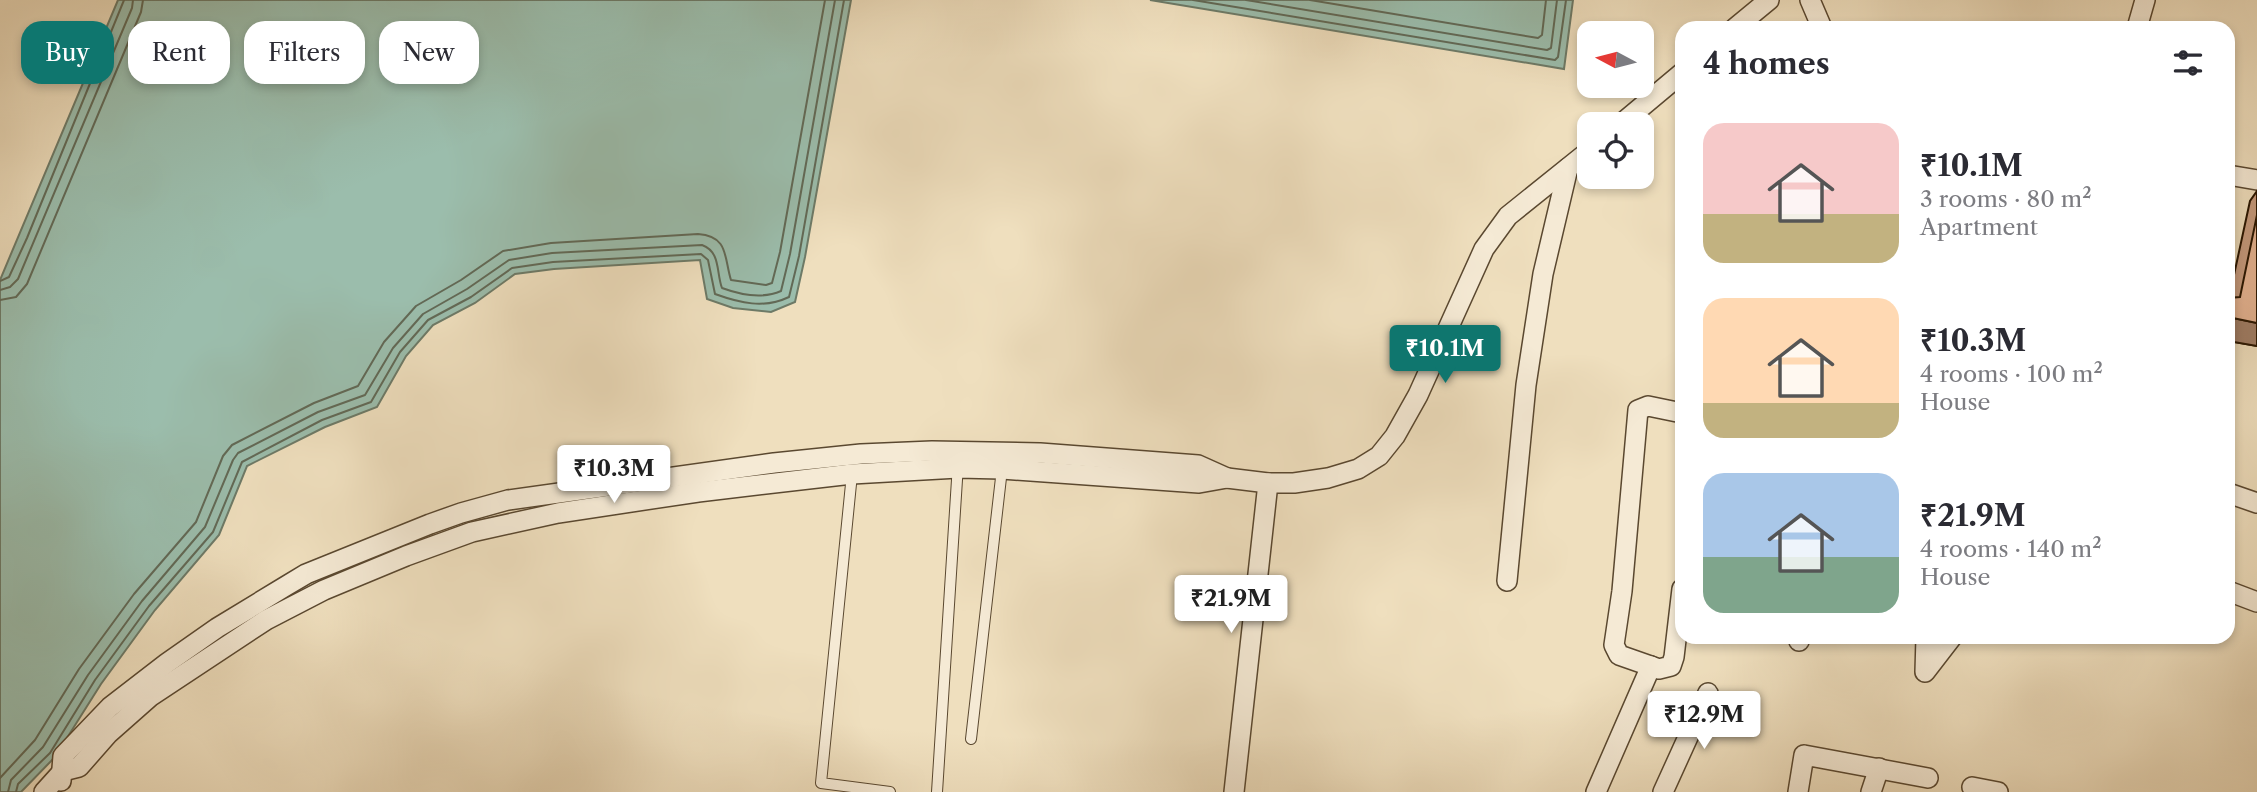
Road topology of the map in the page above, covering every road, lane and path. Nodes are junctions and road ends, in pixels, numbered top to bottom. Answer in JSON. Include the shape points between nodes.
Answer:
{"nodes":[{"id":1,"x":1769,"y":0,"type":"edge"},
{"id":2,"x":1810,"y":0,"type":"edge"},
{"id":3,"x":2145,"y":0,"type":"edge"},
{"id":4,"x":1744,"y":21,"type":"edge"},
{"id":5,"x":1819,"y":21,"type":"edge"},
{"id":6,"x":2139,"y":21,"type":"edge"},
{"id":7,"x":1675,"y":79,"type":"edge"},
{"id":8,"x":1635,"y":112,"type":"edge"},
{"id":9,"x":1577,"y":161,"type":"edge"},
{"id":10,"x":1568,"y":168,"type":"junction"},
{"id":11,"x":2235,"y":176,"type":"edge"},
{"id":12,"x":2257,"y":180,"type":"edge"},
{"id":13,"x":1675,"y":411,"type":"edge"},
{"id":14,"x":959,"y":459,"type":"junction"},
{"id":15,"x":1107,"y":468,"type":"junction"},
{"id":16,"x":1002,"y":469,"type":"junction"},
{"id":17,"x":763,"y":474,"type":"junction"},
{"id":18,"x":852,"y":474,"type":"junction"},
{"id":19,"x":1268,"y":483,"type":"junction"},
{"id":20,"x":556,"y":492,"type":"junction"},
{"id":21,"x":2235,"y":495,"type":"edge"},
{"id":22,"x":2257,"y":503,"type":"edge"},
{"id":23,"x":490,"y":505,"type":"junction"},
{"id":24,"x":558,"y":513,"type":"junction"},
{"id":25,"x":493,"y":527,"type":"junction"},
{"id":26,"x":418,"y":528,"type":"junction"},
{"id":27,"x":425,"y":549,"type":"junction"},
{"id":28,"x":1507,"y":581,"type":"dead end"},
{"id":29,"x":2235,"y":594,"type":"edge"},
{"id":30,"x":2257,"y":602,"type":"edge"},
{"id":31,"x":1676,"y":644,"type":"edge"},
{"id":32,"x":1926,"y":644,"type":"edge"},
{"id":33,"x":1947,"y":644,"type":"edge"},
{"id":34,"x":1651,"y":666,"type":"junction"},
{"id":35,"x":172,"y":671,"type":"junction"},
{"id":36,"x":1709,"y":693,"type":"dead end"},
{"id":37,"x":971,"y":739,"type":"dead end"},
{"id":38,"x":1879,"y":768,"type":"junction"},
{"id":39,"x":63,"y":771,"type":"junction"},
{"id":40,"x":1928,"y":778,"type":"dead end"},
{"id":41,"x":1972,"y":788,"type":"dead end"},
{"id":42,"x":44,"y":792,"type":"edge"},
{"id":43,"x":58,"y":792,"type":"edge"},
{"id":44,"x":890,"y":792,"type":"edge"},
{"id":45,"x":937,"y":792,"type":"edge"},
{"id":46,"x":1234,"y":792,"type":"edge"},
{"id":47,"x":1596,"y":792,"type":"edge"},
{"id":48,"x":1663,"y":792,"type":"edge"},
{"id":49,"x":1798,"y":792,"type":"edge"},
{"id":50,"x":1871,"y":792,"type":"edge"},
{"id":51,"x":1998,"y":792,"type":"edge"}],
"edges":[{"from":1,"to":4,"type":"street"},
{"from":2,"to":5,"type":"street"},
{"from":3,"to":6,"type":"street"},
{"from":7,"to":8,"type":"street"},
{"from":9,"to":10,"type":"street"},
{"from":10,"to":19,"type":"street","via":[[1508,216],[1484,249],[1418,396],[1379,456],[1358,469],[1328,478]]},
{"from":10,"to":28,"type":"street","via":[[1543,274],[1526,385]]},
{"from":11,"to":12,"type":"street"},
{"from":13,"to":34,"type":"street","via":[[1648,405],[1637,410],[1614,645],[1619,654]]},
{"from":14,"to":15,"type":"street"},
{"from":14,"to":16,"type":"street"},
{"from":14,"to":17,"type":"street","via":[[861,454]]},
{"from":14,"to":18,"type":"street"},
{"from":14,"to":45,"type":"lane"},
{"from":15,"to":16,"type":"street"},
{"from":15,"to":19,"type":"street","via":[[1199,484],[1227,478]]},
{"from":16,"to":37,"type":"lane"},
{"from":17,"to":18,"type":"street"},
{"from":17,"to":20,"type":"street"},
{"from":17,"to":24,"type":"street"},
{"from":18,"to":44,"type":"lane","via":[[821,783]]},
{"from":19,"to":46,"type":"street"},
{"from":20,"to":23,"type":"street"},
{"from":20,"to":24,"type":"street"},
{"from":21,"to":22,"type":"street"},
{"from":23,"to":25,"type":"street"},
{"from":23,"to":26,"type":"street"},
{"from":24,"to":25,"type":"street"},
{"from":25,"to":27,"type":"street"},
{"from":26,"to":27,"type":"street"},
{"from":26,"to":35,"type":"street","via":[[306,575],[217,628]]},
{"from":27,"to":35,"type":"street","via":[[302,600]]},
{"from":29,"to":30,"type":"street"},
{"from":31,"to":34,"type":"street","via":[[1671,666]]},
{"from":32,"to":33,"type":"street","via":[[1925,672]]},
{"from":34,"to":47,"type":"street"},
{"from":35,"to":39,"type":"street","via":[[79,767]]},
{"from":36,"to":48,"type":"street"},
{"from":38,"to":40,"type":"street"},
{"from":38,"to":49,"type":"street","via":[[1804,755]]},
{"from":38,"to":50,"type":"street"},
{"from":39,"to":42,"type":"street"},
{"from":39,"to":43,"type":"street"},
{"from":41,"to":51,"type":"street"}]}
